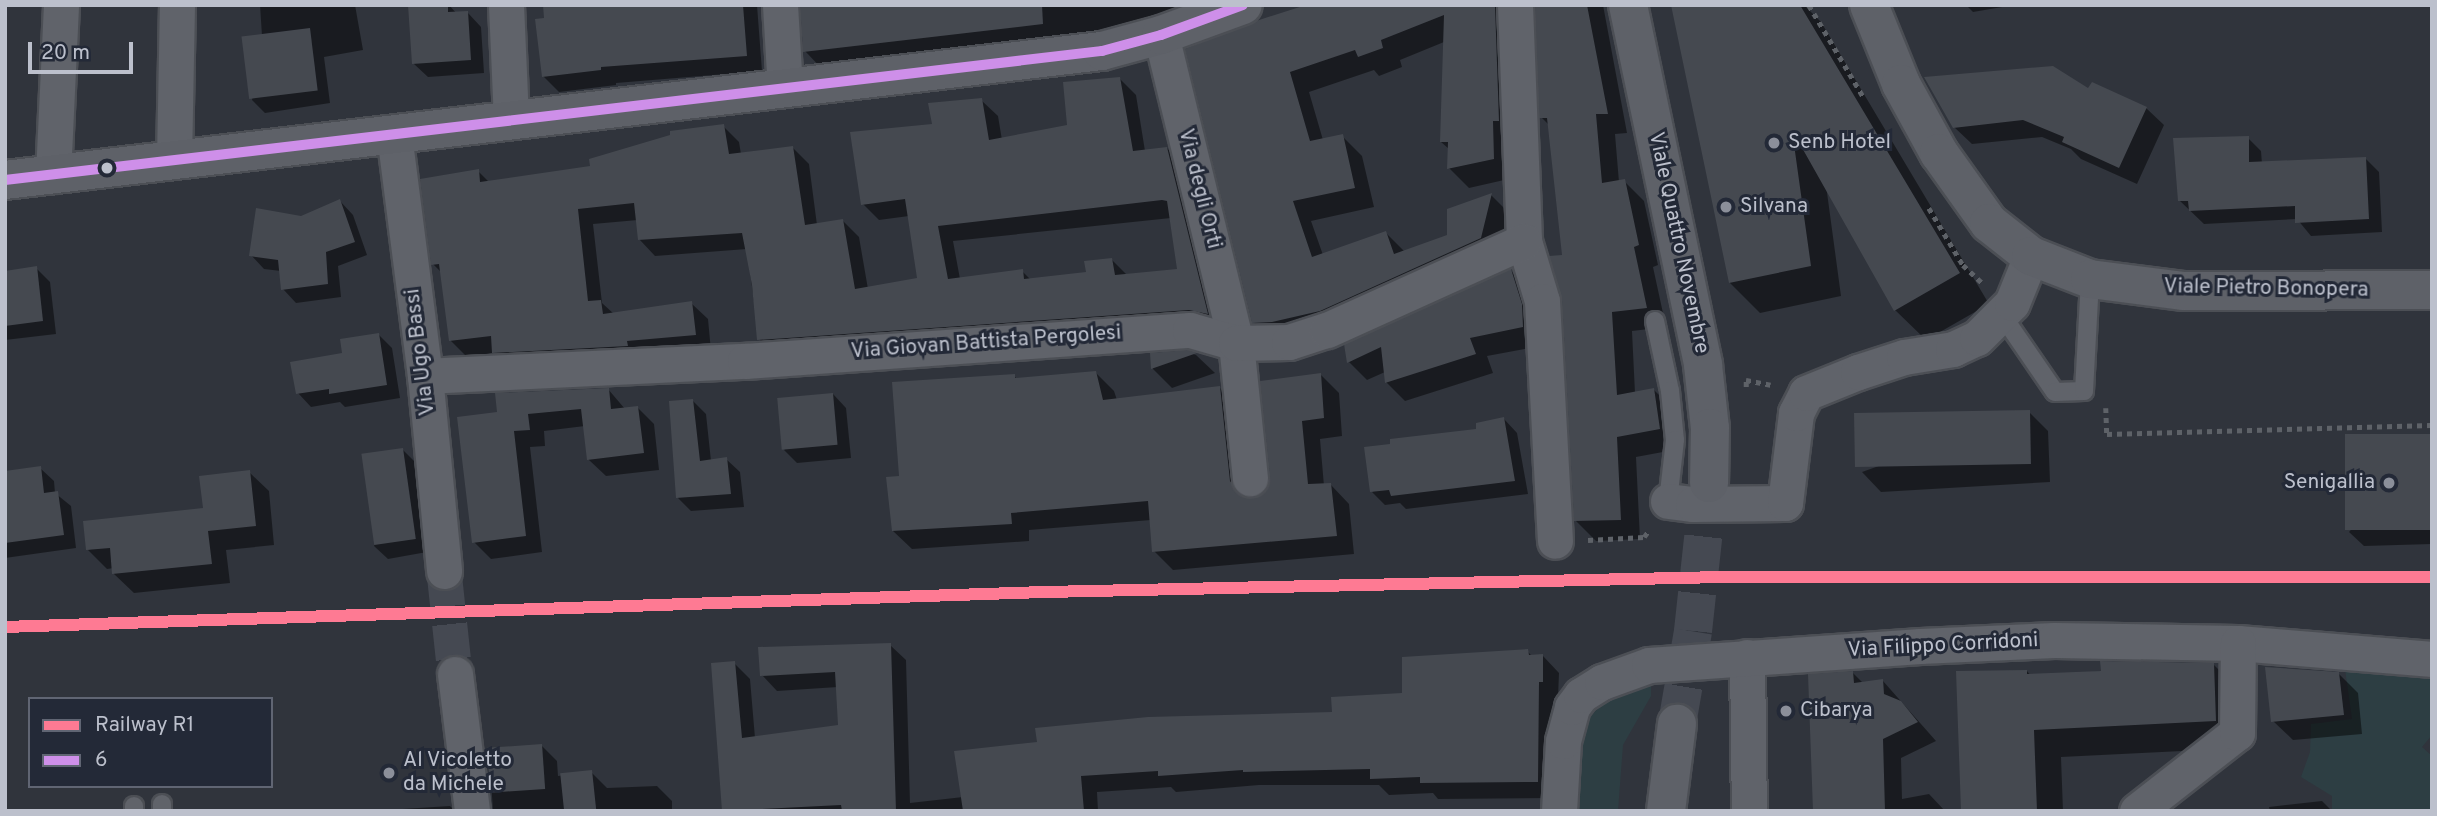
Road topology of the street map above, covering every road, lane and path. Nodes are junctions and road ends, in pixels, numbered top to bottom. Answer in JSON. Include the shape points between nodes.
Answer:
{"nodes":[{"id":1,"x":61,"y":5,"type":"edge"},
{"id":2,"x":177,"y":5,"type":"edge"},
{"id":3,"x":506,"y":5,"type":"edge"},
{"id":4,"x":780,"y":5,"type":"edge"},
{"id":5,"x":1242,"y":5,"type":"edge"},
{"id":6,"x":1515,"y":5,"type":"edge"},
{"id":7,"x":1628,"y":5,"type":"edge"},
{"id":8,"x":1868,"y":5,"type":"edge"},
{"id":9,"x":1161,"y":35,"type":"junction"},
{"id":10,"x":785,"y":89,"type":"junction"},
{"id":11,"x":511,"y":120,"type":"junction"},
{"id":12,"x":394,"y":134,"type":"junction"},
{"id":13,"x":174,"y":160,"type":"junction"},
{"id":14,"x":52,"y":175,"type":"junction"},
{"id":15,"x":5,"y":180,"type":"edge"},
{"id":16,"x":1524,"y":241,"type":"junction"},
{"id":17,"x":2031,"y":256,"type":"junction"},
{"id":18,"x":2090,"y":279,"type":"junction"},
{"id":19,"x":2432,"y":290,"type":"edge"},
{"id":20,"x":2002,"y":315,"type":"junction"},
{"id":21,"x":1655,"y":321,"type":"dead end"},
{"id":22,"x":1236,"y":343,"type":"junction"},
{"id":23,"x":2085,"y":369,"type":"junction"},
{"id":24,"x":425,"y":376,"type":"junction"},
{"id":25,"x":2432,"y":425,"type":"edge"},
{"id":26,"x":1250,"y":478,"type":"dead end"},
{"id":27,"x":1709,"y":483,"type":"tunnel mouth"},
{"id":28,"x":1668,"y":501,"type":"junction"},
{"id":29,"x":1555,"y":541,"type":"joint"},
{"id":30,"x":444,"y":571,"type":"tunnel mouth"},
{"id":31,"x":2238,"y":643,"type":"junction"},
{"id":32,"x":1747,"y":657,"type":"junction"},
{"id":33,"x":2432,"y":659,"type":"edge"},
{"id":34,"x":455,"y":674,"type":"tunnel mouth"},
{"id":35,"x":1678,"y":724,"type":"tunnel mouth"},
{"id":36,"x":471,"y":811,"type":"edge"},
{"id":37,"x":1559,"y":811,"type":"edge"},
{"id":38,"x":1665,"y":811,"type":"edge"},
{"id":39,"x":1749,"y":811,"type":"edge"},
{"id":40,"x":2137,"y":811,"type":"edge"}],
"edges":[{"from":1,"to":14,"type":"street"},
{"from":2,"to":13,"type":"street"},
{"from":3,"to":11,"type":"street"},
{"from":4,"to":10,"type":"street"},
{"from":5,"to":9,"type":"main road"},
{"from":6,"to":16,"type":"street"},
{"from":7,"to":27,"type":"main road","name":"Viale Quattro Novembre","via":[[1703,365],[1710,428]]},
{"from":8,"to":17,"type":"main road","name":"Viale Pietro Bonopera","via":[[1901,84],[1939,153],[1989,223]]},
{"from":9,"to":10,"type":"main road","via":[[1102,51]]},
{"from":9,"to":22,"type":"street","name":"Via degli Orti"},
{"from":10,"to":11,"type":"main road"},
{"from":11,"to":12,"type":"main road"},
{"from":12,"to":13,"type":"main road"},
{"from":12,"to":24,"type":"street","name":"Via Ugo Bassi"},
{"from":13,"to":14,"type":"main road"},
{"from":14,"to":15,"type":"main road"},
{"from":16,"to":22,"type":"street","name":"Via Giovan Battista Pergolesi","via":[[1327,330],[1289,342]]},
{"from":16,"to":29,"type":"street","via":[[1542,301]]},
{"from":17,"to":18,"type":"main road","name":"Viale Pietro Bonopera"},
{"from":17,"to":20,"type":"street","via":[[2012,303]]},
{"from":18,"to":19,"type":"main road","name":"Viale Pietro Bonopera","via":[[2218,292]]},
{"from":18,"to":23,"type":"lane"},
{"from":20,"to":23,"type":"lane","via":[[2056,392],[2084,391]]},
{"from":20,"to":28,"type":"street","via":[[1976,338],[1953,349],[1904,357],[1806,393],[1796,413],[1785,503]]},
{"from":21,"to":28,"type":"lane","via":[[1675,440]]},
{"from":22,"to":24,"type":"street","name":"Via Giovan Battista Pergolesi","via":[[1190,330]]},
{"from":22,"to":26,"type":"street","name":"Via degli Orti"},
{"from":23,"to":25,"type":"path","via":[[2105,369],[2107,434]]},
{"from":24,"to":30,"type":"street","name":"Via Ugo Bassi"},
{"from":28,"to":29,"type":"path","via":[[1644,537]]},
{"from":31,"to":32,"type":"street","name":"Via Filippo Corridoni","via":[[2053,640]]},
{"from":31,"to":33,"type":"street","name":"Via Filippo Corridoni"},
{"from":31,"to":40,"type":"street","via":[[2237,733]]},
{"from":32,"to":37,"type":"street","name":"Via Filippo Corridoni","via":[[1648,666],[1602,682],[1581,695],[1572,706],[1563,741]]},
{"from":32,"to":39,"type":"street"},
{"from":34,"to":36,"type":"street"},
{"from":35,"to":38,"type":"main road"}]}
